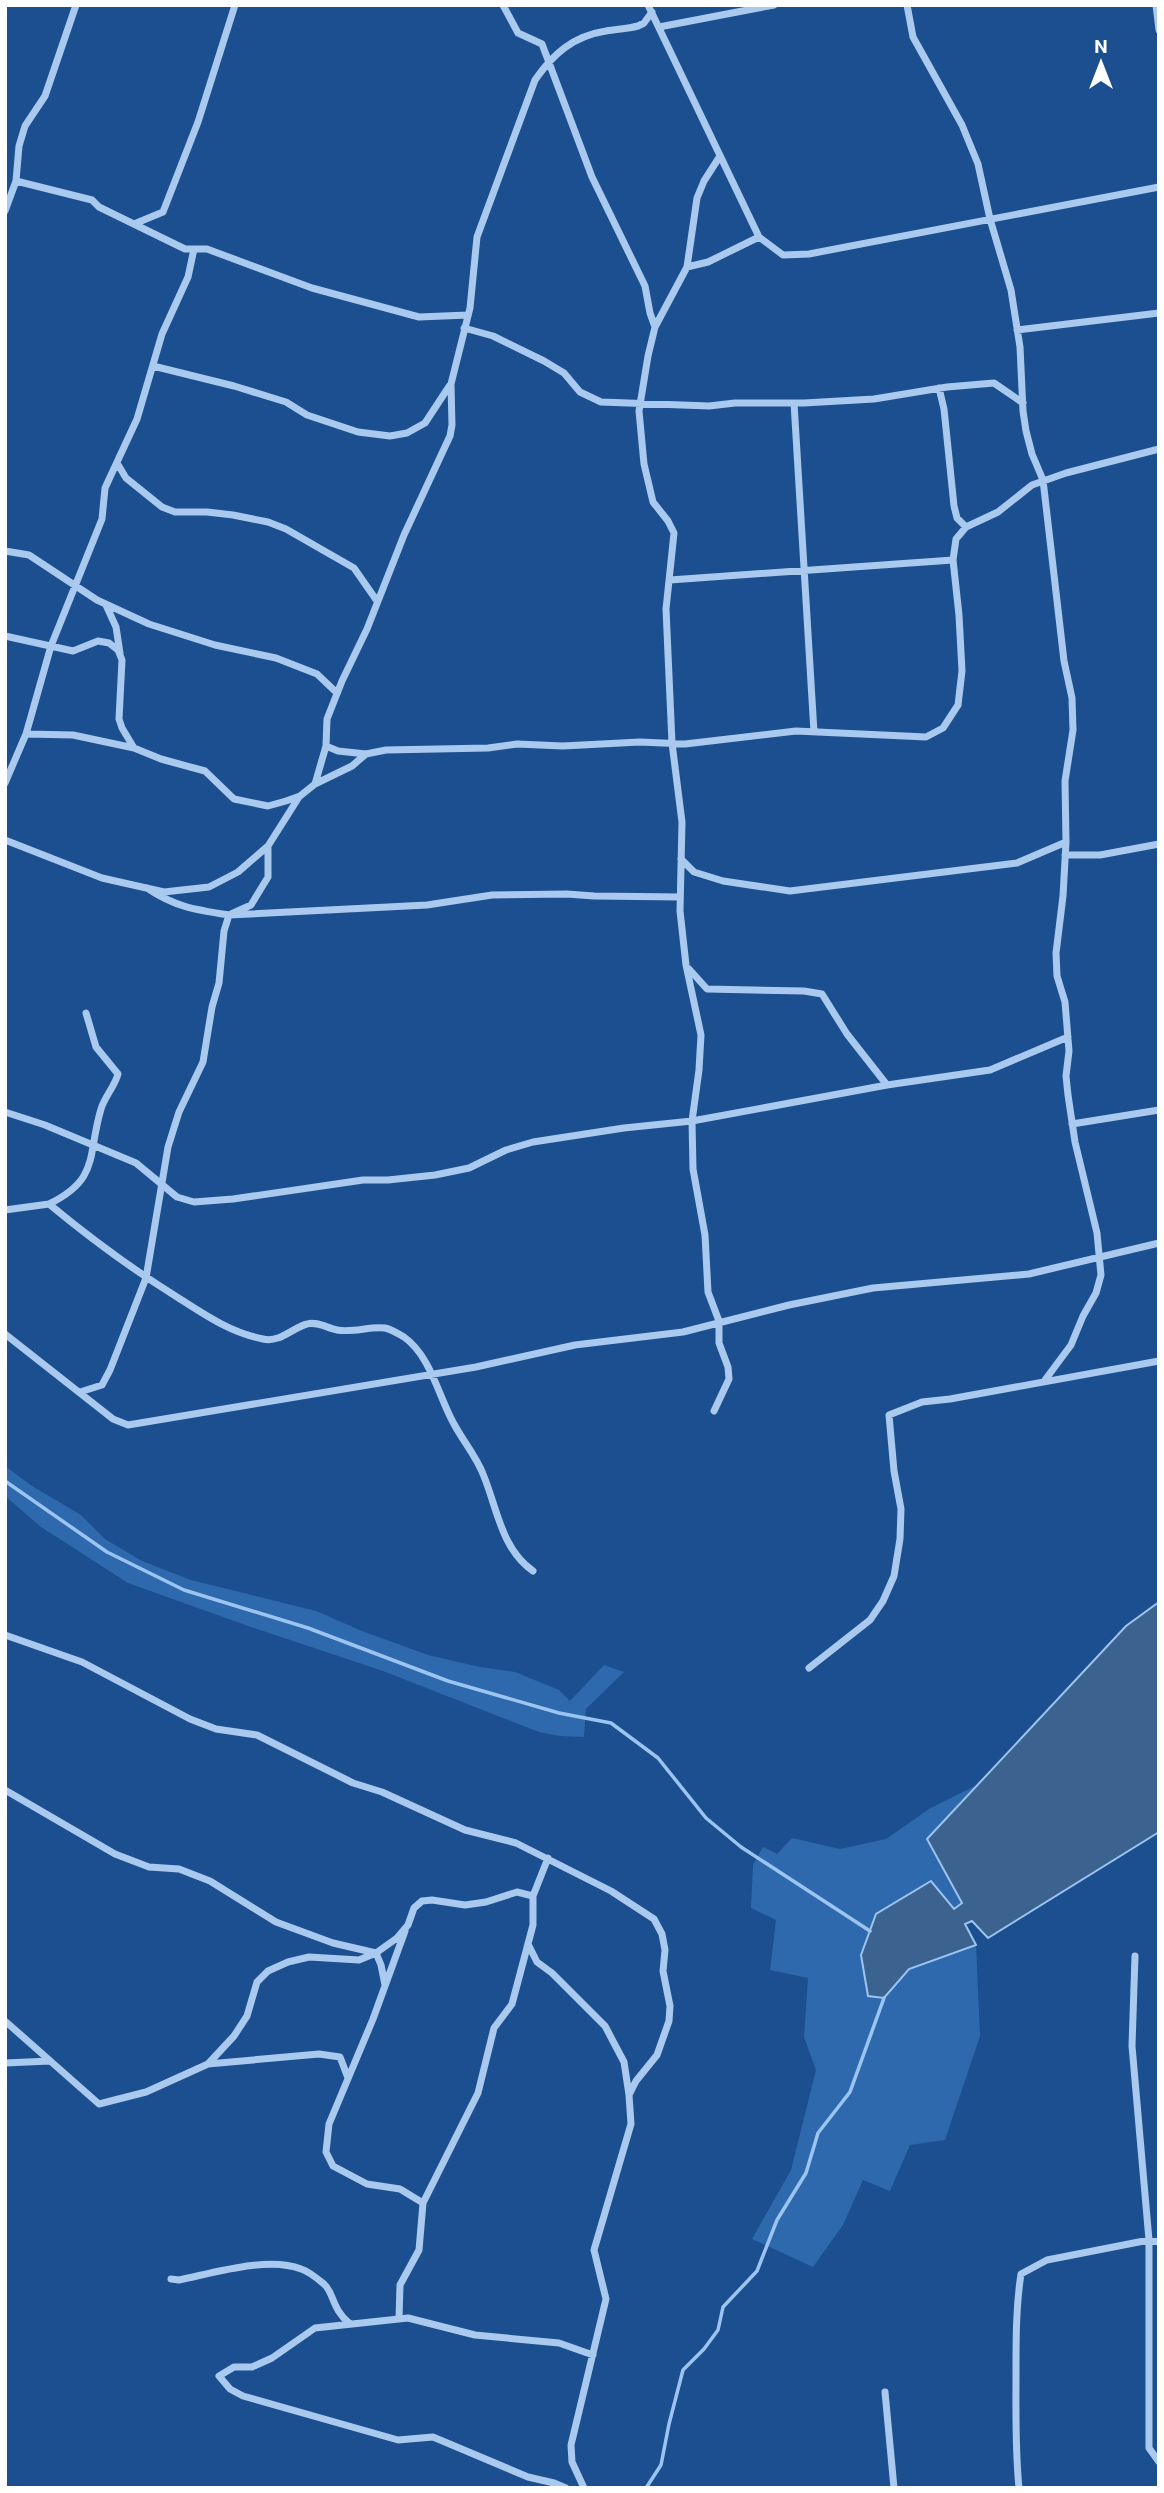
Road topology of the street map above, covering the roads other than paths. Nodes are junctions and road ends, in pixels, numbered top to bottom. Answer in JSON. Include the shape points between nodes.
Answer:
{"nodes":[{"id":1,"x":76,"y":5,"type":"edge"},
{"id":2,"x":235,"y":5,"type":"edge"},
{"id":3,"x":503,"y":5,"type":"edge"},
{"id":4,"x":774,"y":5,"type":"edge"},
{"id":5,"x":907,"y":5,"type":"edge"},
{"id":6,"x":1156,"y":5,"type":"edge"},
{"id":7,"x":650,"y":9,"type":"edge"},
{"id":8,"x":659,"y":27,"type":"junction"},
{"id":9,"x":1159,"y":30,"type":"edge"},
{"id":10,"x":549,"y":61,"type":"junction"},
{"id":11,"x":720,"y":156,"type":"junction"},
{"id":12,"x":16,"y":181,"type":"junction"},
{"id":13,"x":1159,"y":187,"type":"edge"},
{"id":14,"x":5,"y":211,"type":"edge"},
{"id":15,"x":990,"y":219,"type":"junction"},
{"id":16,"x":134,"y":224,"type":"junction"},
{"id":17,"x":759,"y":237,"type":"junction"},
{"id":18,"x":194,"y":249,"type":"junction"},
{"id":19,"x":687,"y":267,"type":"junction"},
{"id":20,"x":1159,"y":313,"type":"edge"},
{"id":21,"x":468,"y":316,"type":"junction"},
{"id":22,"x":655,"y":327,"type":"junction"},
{"id":23,"x":464,"y":328,"type":"junction"},
{"id":24,"x":1017,"y":330,"type":"junction"},
{"id":25,"x":153,"y":366,"type":"junction"},
{"id":26,"x":451,"y":384,"type":"junction"},
{"id":27,"x":939,"y":388,"type":"junction"},
{"id":28,"x":794,"y":403,"type":"junction"},
{"id":29,"x":1023,"y":403,"type":"junction"},
{"id":30,"x":640,"y":404,"type":"junction"},
{"id":31,"x":1159,"y":449,"type":"edge"},
{"id":32,"x":117,"y":463,"type":"junction"},
{"id":33,"x":1043,"y":480,"type":"junction"},
{"id":34,"x":966,"y":527,"type":"junction"},
{"id":35,"x":5,"y":551,"type":"edge"},
{"id":36,"x":953,"y":560,"type":"junction"},
{"id":37,"x":804,"y":571,"type":"junction"},
{"id":38,"x":670,"y":580,"type":"junction"},
{"id":39,"x":75,"y":585,"type":"junction"},
{"id":40,"x":377,"y":601,"type":"junction"},
{"id":41,"x":105,"y":604,"type":"junction"},
{"id":42,"x":5,"y":635,"type":"edge"},
{"id":43,"x":51,"y":646,"type":"junction"},
{"id":44,"x":121,"y":657,"type":"junction"},
{"id":45,"x":337,"y":692,"type":"junction"},
{"id":46,"x":814,"y":732,"type":"junction"},
{"id":47,"x":26,"y":734,"type":"junction"},
{"id":48,"x":672,"y":743,"type":"junction"},
{"id":49,"x":326,"y":746,"type":"junction"},
{"id":50,"x":134,"y":748,"type":"junction"},
{"id":51,"x":366,"y":754,"type":"junction"},
{"id":52,"x":5,"y":783,"type":"edge"},
{"id":53,"x":316,"y":784,"type":"junction"},
{"id":54,"x":300,"y":796,"type":"junction"},
{"id":55,"x":5,"y":841,"type":"edge"},
{"id":56,"x":1066,"y":842,"type":"junction"},
{"id":57,"x":1159,"y":844,"type":"edge"},
{"id":58,"x":268,"y":846,"type":"junction"},
{"id":59,"x":1065,"y":855,"type":"junction"},
{"id":60,"x":681,"y":859,"type":"junction"},
{"id":61,"x":147,"y":888,"type":"junction"},
{"id":62,"x":680,"y":897,"type":"junction"},
{"id":63,"x":229,"y":915,"type":"junction"},
{"id":64,"x":686,"y":965,"type":"junction"},
{"id":65,"x":86,"y":1013,"type":"dead end"},
{"id":66,"x":1068,"y":1037,"type":"junction"},
{"id":67,"x":887,"y":1085,"type":"junction"},
{"id":68,"x":1159,"y":1110,"type":"edge"},
{"id":69,"x":5,"y":1112,"type":"edge"},
{"id":70,"x":692,"y":1121,"type":"junction"},
{"id":71,"x":1072,"y":1124,"type":"junction"},
{"id":72,"x":93,"y":1146,"type":"junction"},
{"id":73,"x":162,"y":1186,"type":"junction"},
{"id":74,"x":49,"y":1204,"type":"junction"},
{"id":75,"x":5,"y":1210,"type":"edge"},
{"id":76,"x":1159,"y":1243,"type":"edge"},
{"id":77,"x":1098,"y":1257,"type":"junction"},
{"id":78,"x":146,"y":1278,"type":"junction"},
{"id":79,"x":719,"y":1321,"type":"junction"},
{"id":80,"x":5,"y":1334,"type":"edge"},
{"id":81,"x":1159,"y":1361,"type":"edge"},
{"id":82,"x":433,"y":1374,"type":"junction"},
{"id":83,"x":1045,"y":1380,"type":"junction"},
{"id":84,"x":80,"y":1392,"type":"junction"},
{"id":85,"x":714,"y":1411,"type":"dead end"},
{"id":86,"x":533,"y":1571,"type":"dead end"},
{"id":87,"x":5,"y":1635,"type":"edge"},
{"id":88,"x":808,"y":1668,"type":"dead end"},
{"id":89,"x":7,"y":1793,"type":"edge"},
{"id":90,"x":548,"y":1858,"type":"junction"},
{"id":91,"x":533,"y":1896,"type":"junction"},
{"id":92,"x":408,"y":1925,"type":"junction"},
{"id":93,"x":528,"y":1943,"type":"junction"},
{"id":94,"x":376,"y":1953,"type":"junction"},
{"id":95,"x":1135,"y":1956,"type":"dead end"},
{"id":96,"x":385,"y":1985,"type":"junction"},
{"id":97,"x":5,"y":2021,"type":"edge"},
{"id":98,"x":50,"y":2061,"type":"junction"},
{"id":99,"x":5,"y":2063,"type":"edge"},
{"id":100,"x":208,"y":2064,"type":"junction"},
{"id":101,"x":348,"y":2078,"type":"junction"},
{"id":102,"x":629,"y":2095,"type":"junction"},
{"id":103,"x":423,"y":2203,"type":"junction"},
{"id":104,"x":1149,"y":2240,"type":"junction"},
{"id":105,"x":1159,"y":2242,"type":"edge"},
{"id":106,"x":171,"y":2279,"type":"dead end"},
{"id":107,"x":399,"y":2319,"type":"junction"},
{"id":108,"x":349,"y":2323,"type":"junction"},
{"id":109,"x":593,"y":2355,"type":"junction"},
{"id":110,"x":886,"y":2392,"type":"dead end"},
{"id":111,"x":1158,"y":2460,"type":"edge"},
{"id":112,"x":566,"y":2488,"type":"edge"},
{"id":113,"x":584,"y":2488,"type":"edge"},
{"id":114,"x":894,"y":2488,"type":"edge"},
{"id":115,"x":1019,"y":2488,"type":"edge"}],
"edges":[{"from":1,"to":12,"type":"street","via":[[45,96],[25,126]]},
{"from":2,"to":16,"type":"street","via":[[163,212]]},
{"from":3,"to":10,"type":"street","via":[[518,33],[542,44]]},
{"from":4,"to":8,"type":"street"},
{"from":5,"to":15,"type":"street","via":[[913,37],[962,125],[978,164]]},
{"from":6,"to":9,"type":"street"},
{"from":7,"to":8,"type":"street"},
{"from":7,"to":10,"type":"street","via":[[644,23],[583,37],[561,48]]},
{"from":8,"to":11,"type":"street"},
{"from":10,"to":21,"type":"street","via":[[536,80],[477,237]]},
{"from":10,"to":22,"type":"street","via":[[592,177],[645,286]]},
{"from":11,"to":17,"type":"street"},
{"from":11,"to":19,"type":"street","via":[[697,198]]},
{"from":12,"to":14,"type":"street"},
{"from":12,"to":16,"type":"street","via":[[92,200]]},
{"from":13,"to":15,"type":"street"},
{"from":15,"to":17,"type":"street","via":[[794,256],[783,255]]},
{"from":15,"to":24,"type":"street","via":[[1011,290]]},
{"from":16,"to":18,"type":"street","via":[[184,249]]},
{"from":17,"to":19,"type":"street"},
{"from":18,"to":21,"type":"street","via":[[207,249],[388,310],[419,317]]},
{"from":18,"to":25,"type":"street","via":[[188,277]]},
{"from":19,"to":22,"type":"street"},
{"from":20,"to":24,"type":"street"},
{"from":21,"to":23,"type":"street"},
{"from":22,"to":30,"type":"street"},
{"from":23,"to":26,"type":"street"},
{"from":23,"to":30,"type":"street","via":[[493,336],[544,361],[564,373],[580,392],[601,402]]},
{"from":24,"to":29,"type":"street"},
{"from":25,"to":26,"type":"street","via":[[286,402],[307,415],[358,432],[390,436],[425,423]]},
{"from":25,"to":32,"type":"street"},
{"from":26,"to":40,"type":"street","via":[[450,436]]},
{"from":27,"to":28,"type":"street"},
{"from":27,"to":29,"type":"street","via":[[993,383]]},
{"from":27,"to":34,"type":"street","via":[[954,506]]},
{"from":28,"to":30,"type":"street"},
{"from":28,"to":37,"type":"street"},
{"from":29,"to":33,"type":"street","via":[[1031,454]]},
{"from":30,"to":38,"type":"street","via":[[653,502],[674,533]]},
{"from":31,"to":33,"type":"street"},
{"from":32,"to":39,"type":"street","via":[[106,488],[102,519]]},
{"from":32,"to":40,"type":"street","via":[[126,478],[169,510],[233,515],[286,529],[354,568]]},
{"from":33,"to":34,"type":"street","via":[[998,512]]},
{"from":33,"to":56,"type":"street","via":[[1072,698],[1073,730],[1065,781]]},
{"from":34,"to":36,"type":"street","via":[[956,539]]},
{"from":35,"to":39,"type":"street","via":[[29,555]]},
{"from":36,"to":37,"type":"street"},
{"from":36,"to":46,"type":"street","via":[[962,671],[958,705],[943,728],[926,737]]},
{"from":37,"to":38,"type":"street"},
{"from":37,"to":46,"type":"street"},
{"from":38,"to":48,"type":"street","via":[[666,609]]},
{"from":39,"to":41,"type":"street"},
{"from":39,"to":43,"type":"street"},
{"from":40,"to":45,"type":"street"},
{"from":41,"to":44,"type":"street","via":[[116,627]]},
{"from":41,"to":45,"type":"street","via":[[215,645],[276,658],[317,674]]},
{"from":42,"to":43,"type":"street"},
{"from":43,"to":44,"type":"street","via":[[73,651],[98,641],[109,643]]},
{"from":43,"to":47,"type":"street"},
{"from":44,"to":50,"type":"street","via":[[119,719]]},
{"from":45,"to":49,"type":"street","via":[[327,719]]},
{"from":46,"to":48,"type":"street"},
{"from":47,"to":50,"type":"street","via":[[73,735]]},
{"from":47,"to":52,"type":"street"},
{"from":48,"to":51,"type":"street","via":[[517,744]]},
{"from":48,"to":60,"type":"street"},
{"from":49,"to":51,"type":"street"},
{"from":49,"to":53,"type":"street"},
{"from":50,"to":54,"type":"street","via":[[205,771],[234,799],[268,806]]},
{"from":51,"to":53,"type":"street"},
{"from":53,"to":54,"type":"street"},
{"from":54,"to":58,"type":"street"},
{"from":55,"to":61,"type":"street","via":[[102,878]]},
{"from":56,"to":59,"type":"street"},
{"from":56,"to":60,"type":"street","via":[[1017,863],[790,891],[723,881],[694,872]]},
{"from":57,"to":59,"type":"street","via":[[1100,855]]},
{"from":58,"to":61,"type":"street","via":[[238,872],[209,887],[164,892]]},
{"from":58,"to":63,"type":"street","via":[[268,877],[251,905]]},
{"from":59,"to":66,"type":"street","via":[[1056,953]]},
{"from":60,"to":62,"type":"street"},
{"from":61,"to":63,"type":"street","via":[[167,901]]},
{"from":62,"to":63,"type":"street","via":[[492,895],[427,905]]},
{"from":62,"to":64,"type":"street"},
{"from":63,"to":73,"type":"street","via":[[202,1062],[168,1147]]},
{"from":64,"to":67,"type":"street","via":[[706,989],[822,994]]},
{"from":64,"to":70,"type":"street","via":[[701,1035]]},
{"from":65,"to":72,"type":"street","via":[[96,1047],[118,1074],[102,1106]]},
{"from":66,"to":67,"type":"street","via":[[990,1070]]},
{"from":66,"to":71,"type":"street","via":[[1066,1076]]},
{"from":67,"to":70,"type":"street"},
{"from":68,"to":71,"type":"street"},
{"from":69,"to":72,"type":"street"},
{"from":70,"to":73,"type":"street","via":[[533,1142],[469,1168],[435,1175],[194,1202],[177,1198]]},
{"from":70,"to":79,"type":"street","via":[[708,1292]]},
{"from":71,"to":77,"type":"street","via":[[1097,1233]]},
{"from":72,"to":73,"type":"street","via":[[136,1163]]},
{"from":72,"to":74,"type":"street","via":[[82,1182]]},
{"from":73,"to":78,"type":"street"},
{"from":74,"to":75,"type":"street"},
{"from":74,"to":78,"type":"street"},
{"from":76,"to":77,"type":"street"},
{"from":77,"to":79,"type":"street","via":[[1029,1274],[873,1288]]},
{"from":77,"to":83,"type":"street","via":[[1101,1275],[1096,1293],[1071,1345]]},
{"from":78,"to":82,"type":"street","via":[[224,1326],[264,1340],[287,1335],[308,1323],[338,1330],[386,1328],[405,1338]]},
{"from":78,"to":84,"type":"street","via":[[102,1385]]},
{"from":79,"to":82,"type":"street","via":[[670,1334],[575,1345]]},
{"from":79,"to":85,"type":"street","via":[[719,1343],[729,1379]]},
{"from":80,"to":84,"type":"street"},
{"from":81,"to":83,"type":"street"},
{"from":82,"to":84,"type":"street","via":[[128,1425],[113,1419]]},
{"from":82,"to":86,"type":"street","via":[[453,1424],[483,1474],[512,1549]]},
{"from":83,"to":88,"type":"street","via":[[922,1402],[889,1415],[901,1509],[894,1576],[870,1620]]},
{"from":87,"to":90,"type":"street","via":[[82,1662],[190,1719],[216,1729],[257,1735],[353,1783],[465,1830],[516,1843]]},
{"from":89,"to":94,"type":"street","via":[[115,1854],[149,1867],[180,1869],[210,1881],[276,1922]]},
{"from":90,"to":91,"type":"street"},
{"from":90,"to":102,"type":"street","via":[[654,1919],[662,1934],[669,2021],[657,2054]]},
{"from":91,"to":92,"type":"street","via":[[516,1892],[465,1905],[422,1901]]},
{"from":91,"to":93,"type":"street"},
{"from":92,"to":94,"type":"street"},
{"from":92,"to":96,"type":"street"},
{"from":93,"to":102,"type":"street","via":[[537,1962],[605,2026],[624,2062]]},
{"from":93,"to":103,"type":"street","via":[[512,2004],[494,2028],[478,2093]]},
{"from":94,"to":96,"type":"street"},
{"from":94,"to":100,"type":"street","via":[[347,1961],[309,1957],[268,1971],[257,1982],[247,2016]]},
{"from":95,"to":104,"type":"street","via":[[1132,2046]]},
{"from":96,"to":101,"type":"street"},
{"from":97,"to":98,"type":"street"},
{"from":98,"to":99,"type":"street"},
{"from":98,"to":100,"type":"street","via":[[99,2104],[146,2092]]},
{"from":100,"to":101,"type":"street","via":[[319,2054],[340,2057]]},
{"from":101,"to":103,"type":"street","via":[[329,2124],[326,2152],[333,2166],[367,2184],[400,2189]]},
{"from":102,"to":109,"type":"street","via":[[631,2124],[594,2250],[606,2299]]},
{"from":103,"to":107,"type":"street","via":[[419,2250],[400,2285]]},
{"from":104,"to":105,"type":"street"},
{"from":104,"to":111,"type":"street","via":[[1149,2448]]},
{"from":104,"to":115,"type":"street","via":[[1047,2260],[1021,2274],[1015,2447]]},
{"from":106,"to":108,"type":"street","via":[[244,2267],[302,2269],[326,2286],[339,2315]]},
{"from":107,"to":108,"type":"street"},
{"from":107,"to":109,"type":"street","via":[[475,2335],[559,2343]]},
{"from":108,"to":112,"type":"street","via":[[315,2328],[272,2358],[252,2367],[234,2367],[219,2376],[243,2396],[398,2440],[433,2437]]},
{"from":109,"to":113,"type":"street","via":[[571,2445],[572,2462]]},
{"from":110,"to":114,"type":"street"}]}
